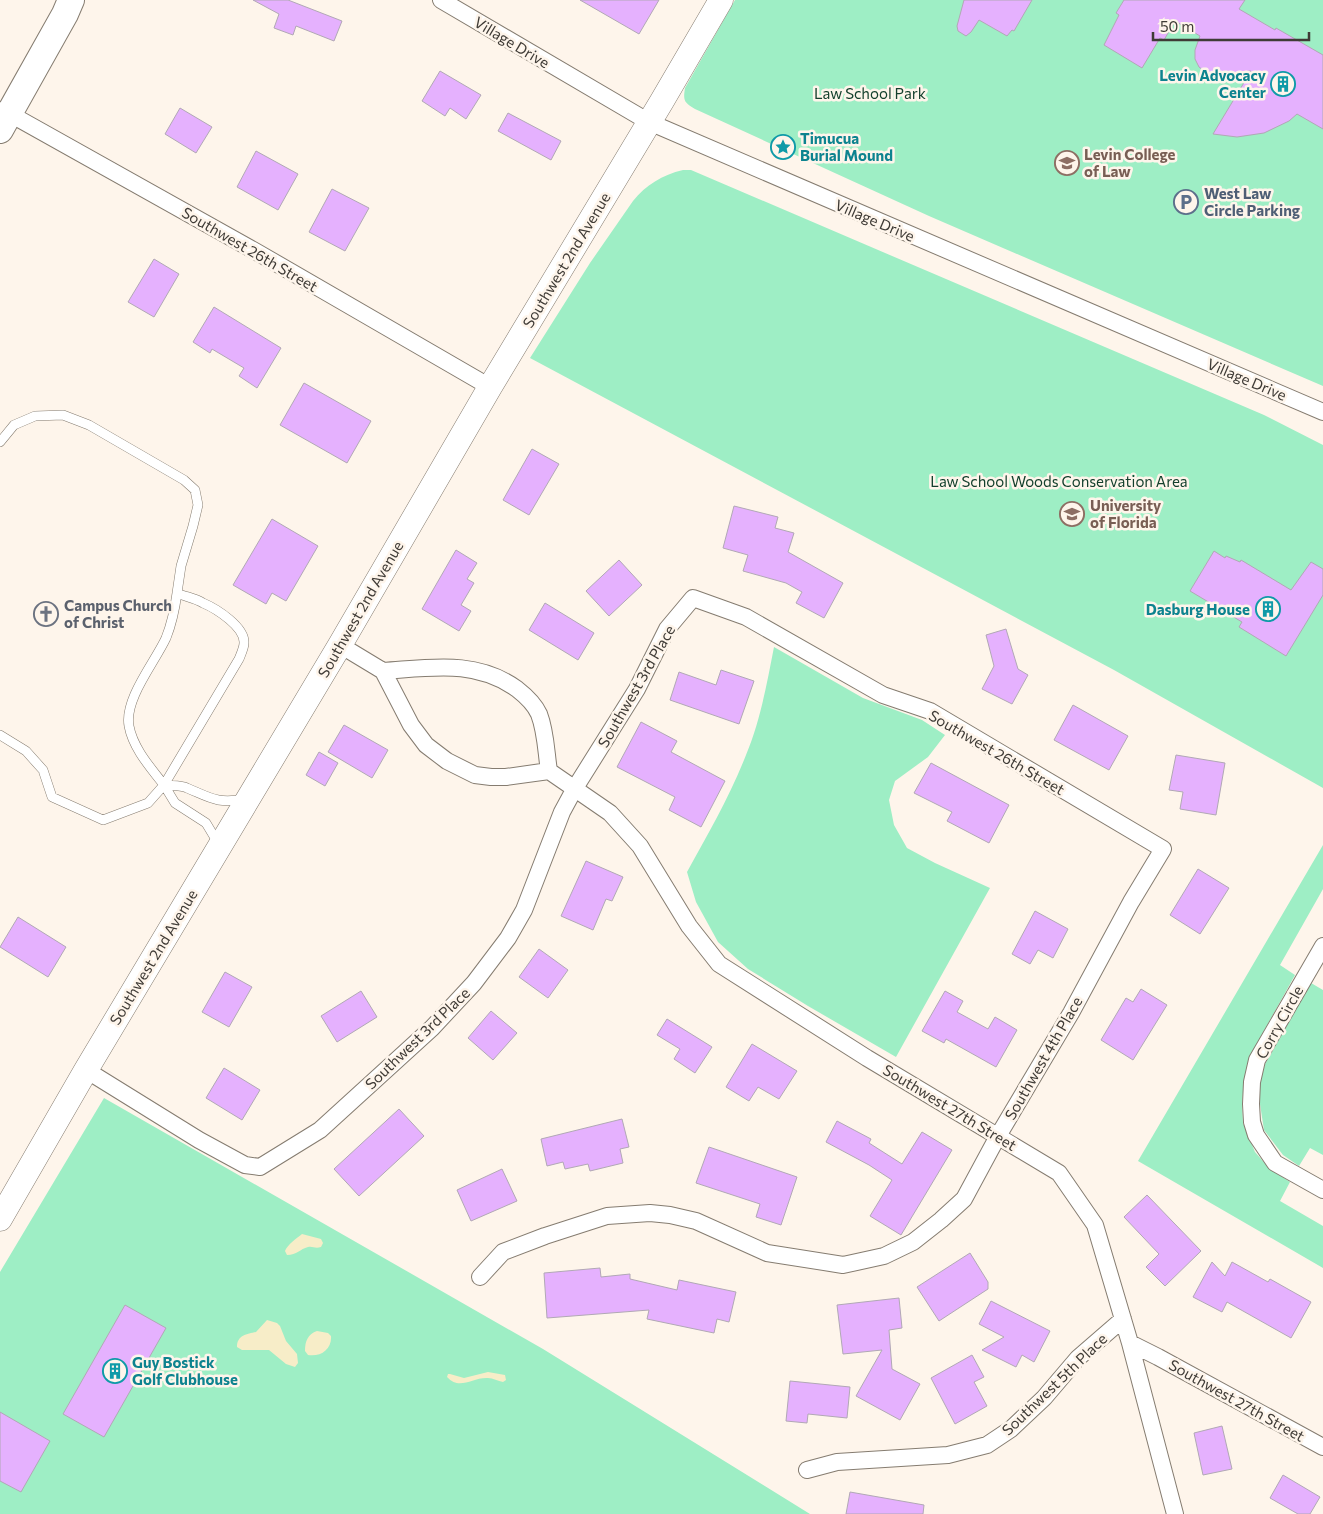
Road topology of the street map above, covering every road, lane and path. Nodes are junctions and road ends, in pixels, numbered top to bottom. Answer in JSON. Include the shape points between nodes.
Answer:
{"nodes":[{"id":1,"x":70,"y":0,"type":"edge"},
{"id":2,"x":441,"y":0,"type":"edge"},
{"id":3,"x":721,"y":0,"type":"edge"},
{"id":4,"x":3,"y":117,"type":"edge"},
{"id":5,"x":649,"y":122,"type":"junction"},
{"id":6,"x":490,"y":387,"type":"junction"},
{"id":7,"x":1323,"y":412,"type":"edge"},
{"id":8,"x":0,"y":442,"type":"edge"},
{"id":9,"x":177,"y":593,"type":"junction"},
{"id":10,"x":693,"y":598,"type":"joint"},
{"id":11,"x":340,"y":645,"type":"junction"},
{"id":12,"x":383,"y":671,"type":"junction"},
{"id":13,"x":0,"y":736,"type":"edge"},
{"id":14,"x":549,"y":771,"type":"junction"},
{"id":15,"x":164,"y":785,"type":"junction"},
{"id":16,"x":575,"y":788,"type":"junction"},
{"id":17,"x":247,"y":799,"type":"junction"},
{"id":18,"x":219,"y":845,"type":"junction"},
{"id":19,"x":1163,"y":849,"type":"joint"},
{"id":20,"x":1323,"y":946,"type":"edge"},
{"id":21,"x":86,"y":1070,"type":"junction"},
{"id":22,"x":998,"y":1136,"type":"junction"},
{"id":23,"x":1323,"y":1190,"type":"edge"},
{"id":24,"x":0,"y":1219,"type":"edge"},
{"id":25,"x":480,"y":1277,"type":"dead end"},
{"id":26,"x":1123,"y":1319,"type":"junction"},
{"id":27,"x":1130,"y":1344,"type":"junction"},
{"id":28,"x":1323,"y":1447,"type":"edge"},
{"id":29,"x":807,"y":1470,"type":"dead end"},
{"id":30,"x":1174,"y":1514,"type":"edge"}],
"edges":[{"from":1,"to":4,"type":"main road","via":[[65,14]]},
{"from":2,"to":5,"type":"street","name":"Village Drive"},
{"from":3,"to":5,"type":"main road","name":"Southwest 2nd Avenue"},
{"from":4,"to":6,"type":"street","name":"Southwest 26th Street","via":[[255,251]]},
{"from":5,"to":6,"type":"main road","name":"Southwest 2nd Avenue"},
{"from":5,"to":7,"type":"street","name":"Village Drive"},
{"from":6,"to":11,"type":"main road","name":"Southwest 2nd Avenue"},
{"from":8,"to":9,"type":"lane","via":[[14,425],[35,416],[62,415],[89,425],[184,480],[195,490],[198,505]]},
{"from":9,"to":15,"type":"lane","via":[[174,616],[166,638],[131,704],[128,724],[134,743]]},
{"from":9,"to":15,"type":"lane","via":[[224,615],[242,632],[244,643],[240,659]]},
{"from":10,"to":16,"type":"street","name":"Southwest 3rd Place","via":[[667,628],[637,689]]},
{"from":10,"to":19,"type":"street","name":"Southwest 26th Street","via":[[746,617],[883,695],[930,711]]},
{"from":11,"to":12,"type":"street"},
{"from":11,"to":17,"type":"main road","name":"Southwest 2nd Avenue"},
{"from":12,"to":14,"type":"street","via":[[411,725],[426,745],[447,761],[476,775],[506,778]]},
{"from":12,"to":14,"type":"street","via":[[460,668],[500,678],[532,702],[538,713]]},
{"from":13,"to":15,"type":"lane","via":[[32,757],[43,770],[52,797],[103,820],[148,802]]},
{"from":14,"to":16,"type":"street","name":"Southwest 27th Street"},
{"from":15,"to":17,"type":"lane","via":[[186,787],[219,801]]},
{"from":15,"to":18,"type":"lane","via":[[175,803],[206,823]]},
{"from":16,"to":21,"type":"street","name":"Southwest 3rd Place","via":[[562,812],[524,910],[508,938],[474,982],[432,1028],[320,1130],[262,1166],[245,1165],[199,1140]]},
{"from":16,"to":22,"type":"street","name":"Southwest 27th Street","via":[[610,813],[640,846],[689,926],[720,964],[867,1058]]},
{"from":17,"to":18,"type":"main road","name":"Southwest 2nd Avenue"},
{"from":18,"to":21,"type":"main road","name":"Southwest 2nd Avenue"},
{"from":19,"to":22,"type":"street","name":"Southwest 4th Place"},
{"from":20,"to":23,"type":"street","name":"Corry Circle","via":[[1256,1060],[1251,1104],[1256,1135],[1276,1163]]},
{"from":21,"to":24,"type":"main road","name":"Southwest 2nd Avenue"},
{"from":22,"to":25,"type":"street","name":"Southwest 4th Place","via":[[964,1199],[913,1242],[884,1256],[843,1265],[766,1252],[696,1221],[650,1213],[607,1216],[545,1236],[503,1252]]},
{"from":22,"to":26,"type":"street","name":"Southwest 27th Street","via":[[1059,1173],[1095,1225]]},
{"from":26,"to":27,"type":"street","name":"Southwest 27th Street"},
{"from":26,"to":29,"type":"street","name":"Southwest 5th Place","via":[[1078,1358],[1044,1398],[1011,1429],[988,1445],[948,1455],[837,1462]]},
{"from":27,"to":28,"type":"street","name":"Southwest 27th Street","via":[[1158,1356]]},
{"from":27,"to":30,"type":"street"}]}
